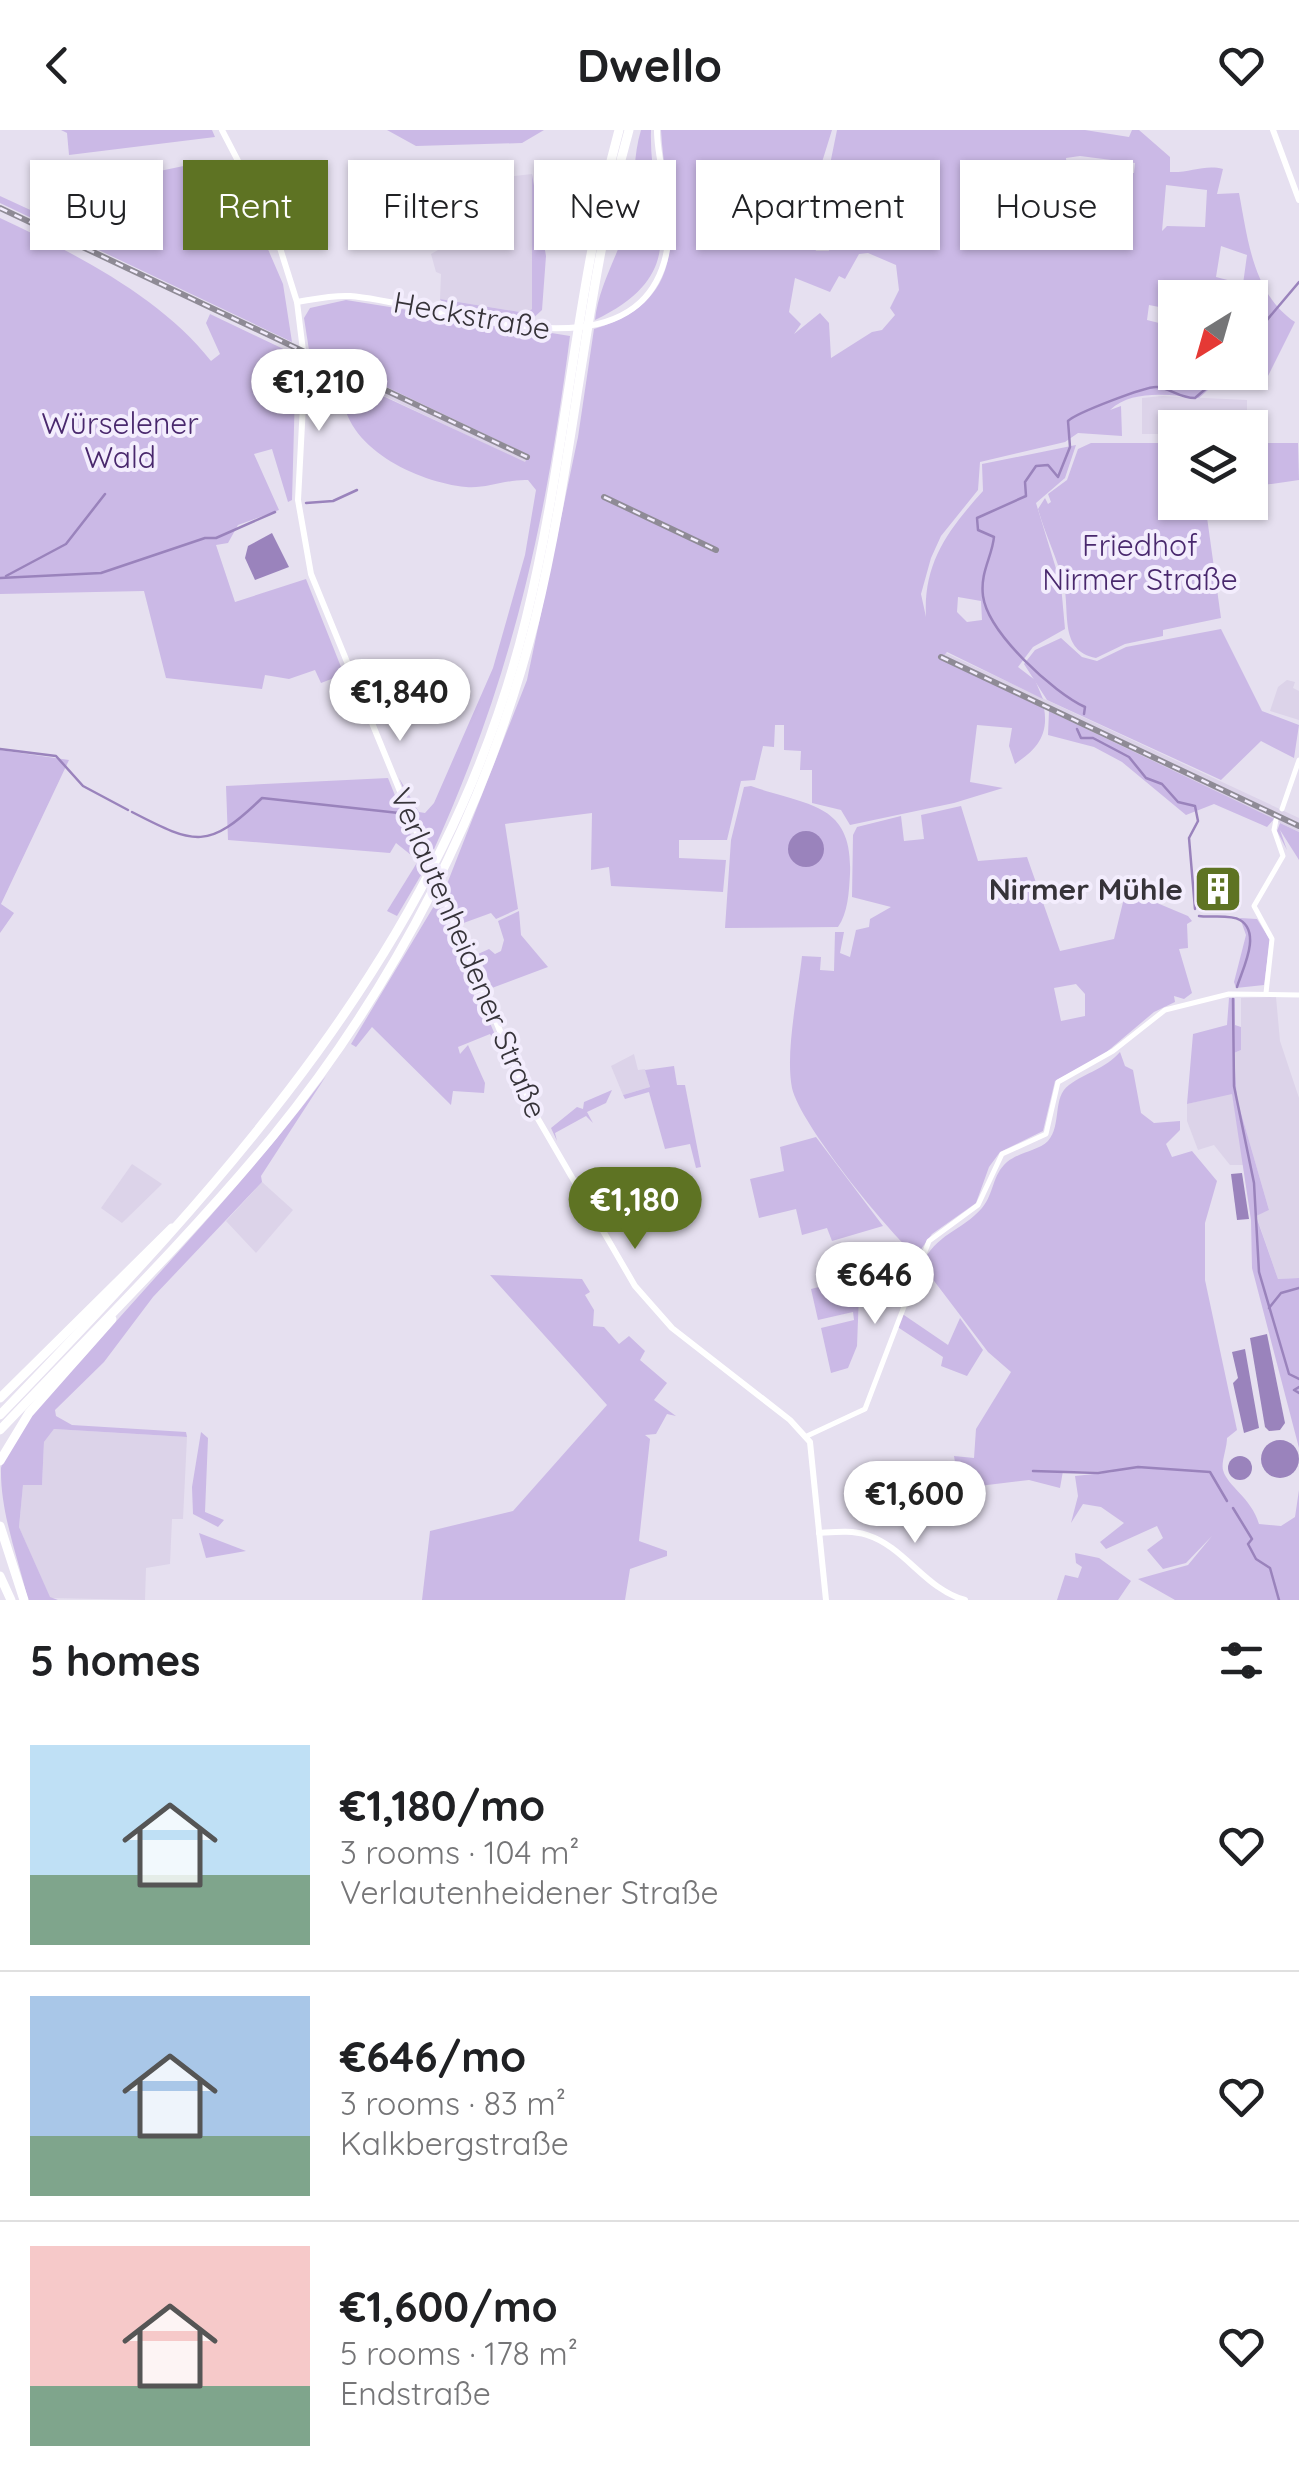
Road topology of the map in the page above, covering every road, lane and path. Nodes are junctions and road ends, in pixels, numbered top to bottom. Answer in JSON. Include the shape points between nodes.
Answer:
{"nodes":[{"id":1,"x":222,"y":130,"type":"edge"},
{"id":2,"x":619,"y":130,"type":"edge"},
{"id":3,"x":629,"y":130,"type":"edge"},
{"id":4,"x":657,"y":130,"type":"edge"},
{"id":5,"x":1273,"y":130,"type":"edge"},
{"id":6,"x":620,"y":160,"type":"edge"},
{"id":7,"x":1299,"y":200,"type":"edge"},
{"id":8,"x":599,"y":250,"type":"edge"},
{"id":9,"x":603,"y":268,"type":"dead end"},
{"id":10,"x":297,"y":302,"type":"junction"},
{"id":11,"x":586,"y":308,"type":"junction"},
{"id":12,"x":1299,"y":760,"type":"edge"},
{"id":13,"x":1282,"y":809,"type":"dead end"},
{"id":14,"x":1276,"y":820,"type":"dead end"},
{"id":15,"x":423,"y":895,"type":"junction"},
{"id":16,"x":1266,"y":993,"type":"junction"},
{"id":17,"x":1299,"y":995,"type":"edge"},
{"id":18,"x":190,"y":1214,"type":"junction"},
{"id":19,"x":134,"y":1289,"type":"junction"},
{"id":20,"x":0,"y":1395,"type":"edge"},
{"id":21,"x":0,"y":1416,"type":"edge"},
{"id":22,"x":0,"y":1430,"type":"edge"},
{"id":23,"x":807,"y":1436,"type":"junction"},
{"id":24,"x":0,"y":1462,"type":"edge"},
{"id":25,"x":0,"y":1526,"type":"edge"},
{"id":26,"x":819,"y":1533,"type":"junction"},
{"id":27,"x":0,"y":1576,"type":"edge"},
{"id":28,"x":11,"y":1600,"type":"edge"},
{"id":29,"x":24,"y":1600,"type":"edge"},
{"id":30,"x":826,"y":1600,"type":"edge"},
{"id":31,"x":965,"y":1600,"type":"edge"}],
"edges":[{"from":1,"to":10,"type":"main road","name":"Verlautenheidener Straße","via":[[275,232]]},
{"from":2,"to":11,"type":"highway","via":[[594,227]]},
{"from":3,"to":6,"type":"highway"},
{"from":4,"to":10,"type":"main road","name":"Heckstraße","via":[[670,218],[666,252],[647,292],[610,321],[560,331],[367,298]]},
{"from":5,"to":7,"type":"main road"},
{"from":8,"to":11,"type":"highway"},
{"from":9,"to":11,"type":"highway"},
{"from":10,"to":23,"type":"main road","name":"Verlautenheidener Straße","via":[[304,367],[298,486],[311,574],[534,1112],[647,1302]]},
{"from":11,"to":15,"type":"highway","via":[[560,505],[534,624],[487,768]]},
{"from":12,"to":13,"type":"street"},
{"from":14,"to":16,"type":"street","via":[[1283,856],[1254,910],[1272,940]]},
{"from":15,"to":18,"type":"highway","via":[[318,1057]]},
{"from":15,"to":19,"type":"highway","via":[[376,989],[317,1078],[228,1189]]},
{"from":16,"to":17,"type":"street"},
{"from":16,"to":23,"type":"street","via":[[1229,994],[1166,1010],[1114,1052],[1058,1082],[1046,1134],[1002,1154],[978,1205],[925,1247],[865,1408]]},
{"from":18,"to":20,"type":"highway"},
{"from":18,"to":21,"type":"highway"},
{"from":19,"to":22,"type":"highway"},
{"from":19,"to":24,"type":"highway","via":[[29,1413]]},
{"from":23,"to":26,"type":"main road","via":[[816,1468]]},
{"from":25,"to":29,"type":"highway"},
{"from":26,"to":30,"type":"main road"},
{"from":26,"to":31,"type":"main road","via":[[875,1538],[936,1587]]},
{"from":27,"to":28,"type":"highway"}]}
